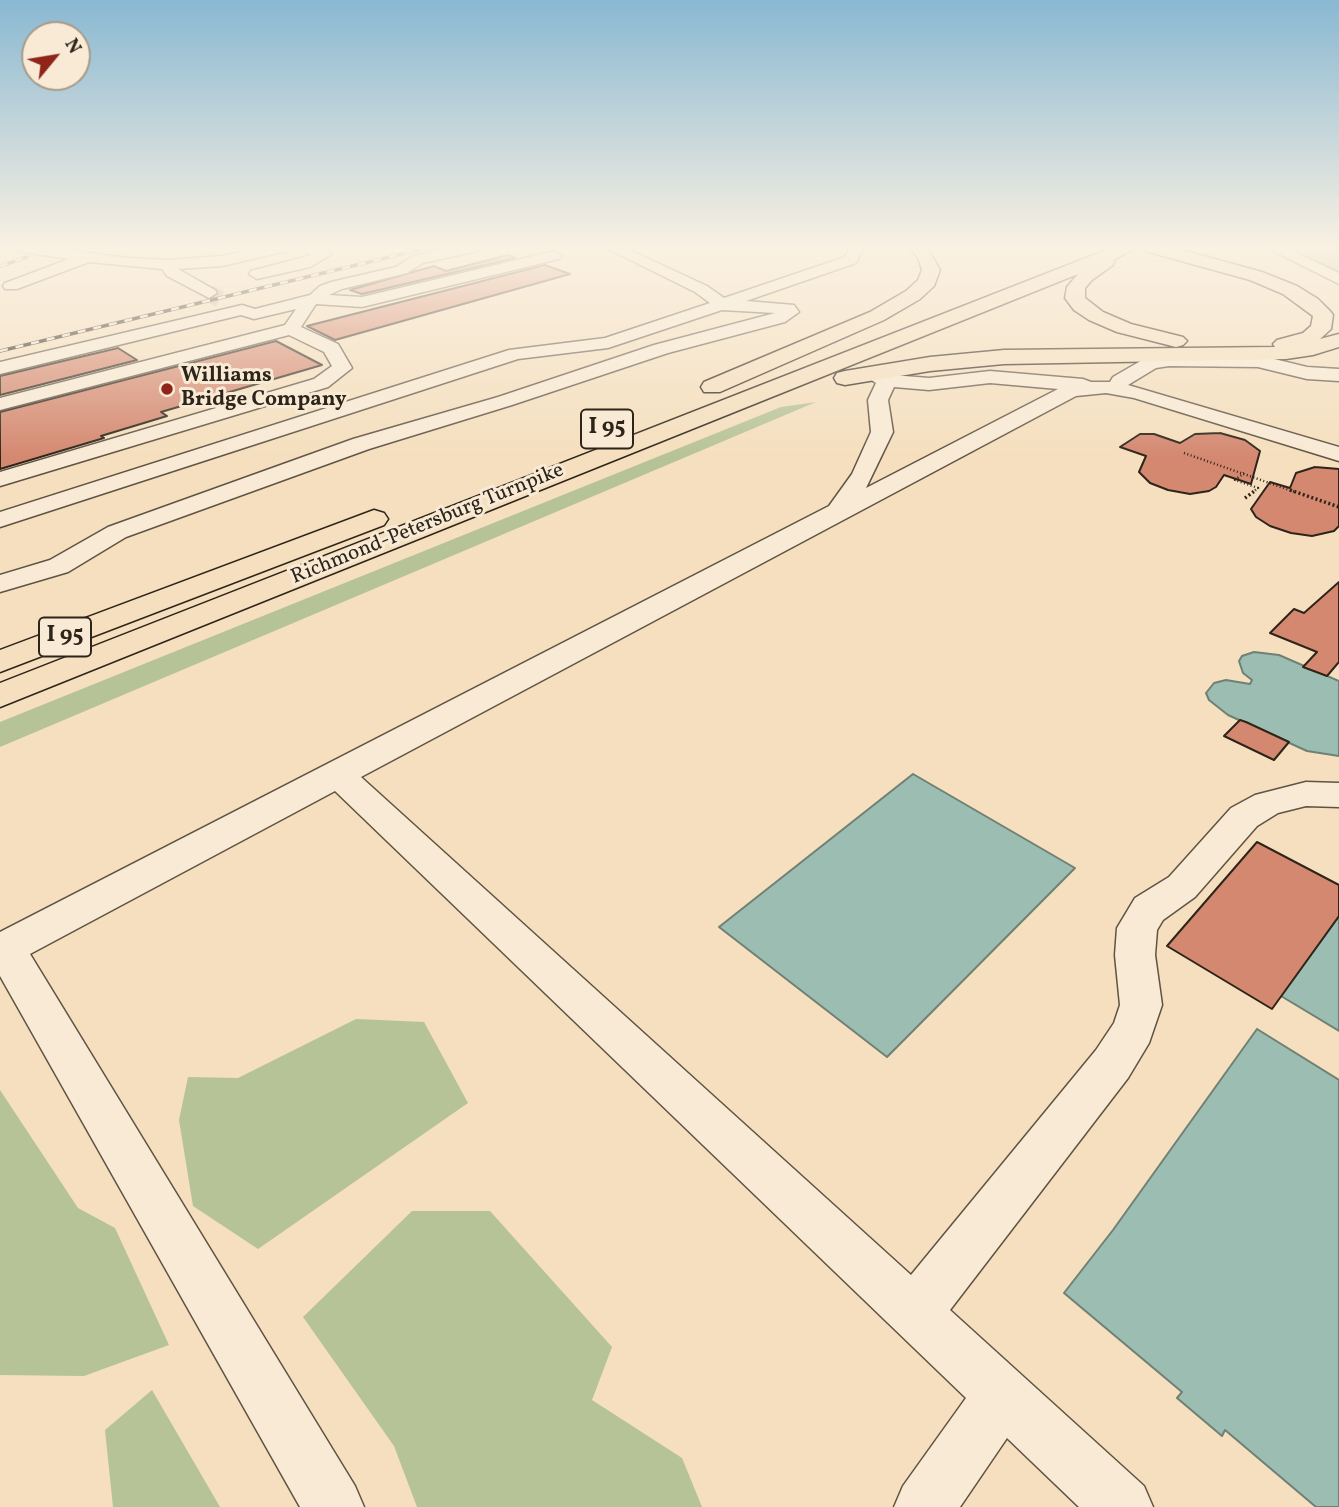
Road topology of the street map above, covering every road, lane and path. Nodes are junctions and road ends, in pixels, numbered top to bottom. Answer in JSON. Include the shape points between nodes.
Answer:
{"nodes":[{"id":1,"x":238,"y":317,"type":"tunnel mouth"},
{"id":2,"x":245,"y":317,"type":"edge"},
{"id":3,"x":258,"y":317,"type":"edge"},
{"id":4,"x":298,"y":317,"type":"edge"},
{"id":5,"x":686,"y":317,"type":"edge"},
{"id":6,"x":780,"y":317,"type":"edge"},
{"id":7,"x":874,"y":317,"type":"edge"},
{"id":8,"x":899,"y":317,"type":"edge"},
{"id":9,"x":954,"y":317,"type":"edge"},
{"id":10,"x":1099,"y":317,"type":"edge"},
{"id":11,"x":1323,"y":317,"type":"edge"},
{"id":12,"x":287,"y":330,"type":"junction"},
{"id":13,"x":146,"y":332,"type":"junction"},
{"id":14,"x":1339,"y":340,"type":"edge"},
{"id":15,"x":162,"y":343,"type":"junction"},
{"id":16,"x":182,"y":357,"type":"junction"},
{"id":17,"x":1021,"y":357,"type":"junction"},
{"id":18,"x":0,"y":368,"type":"edge"},
{"id":19,"x":1339,"y":376,"type":"edge"},
{"id":20,"x":879,"y":377,"type":"junction"},
{"id":21,"x":1072,"y":384,"type":"junction"},
{"id":22,"x":1111,"y":388,"type":"junction"},
{"id":23,"x":691,"y":396,"type":"dead end"},
{"id":24,"x":0,"y":404,"type":"edge"},
{"id":25,"x":627,"y":421,"type":"dead end"},
{"id":26,"x":652,"y":437,"type":"junction"},
{"id":27,"x":1334,"y":447,"type":"edge"},
{"id":28,"x":1184,"y":453,"type":"dead end"},
{"id":29,"x":1244,"y":473,"type":"junction"},
{"id":30,"x":1,"y":479,"type":"edge"},
{"id":31,"x":1245,"y":498,"type":"dead end"},
{"id":32,"x":1339,"y":507,"type":"edge"},
{"id":33,"x":398,"y":509,"type":"dead end"},
{"id":34,"x":837,"y":513,"type":"junction"},
{"id":35,"x":0,"y":520,"type":"edge"},
{"id":36,"x":0,"y":584,"type":"edge"},
{"id":37,"x":0,"y":662,"type":"edge"},
{"id":38,"x":0,"y":696,"type":"edge"},
{"id":39,"x":338,"y":775,"type":"junction"},
{"id":40,"x":1339,"y":795,"type":"edge"},
{"id":41,"x":3,"y":950,"type":"edge"},
{"id":42,"x":915,"y":1312,"type":"junction"},
{"id":43,"x":1003,"y":1395,"type":"junction"},
{"id":44,"x":334,"y":1507,"type":"edge"},
{"id":45,"x":924,"y":1507,"type":"edge"},
{"id":46,"x":1123,"y":1507,"type":"edge"}],
"edges":[{"from":1,"to":13,"type":"street"},
{"from":2,"to":15,"type":"street"},
{"from":3,"to":12,"type":"street"},
{"from":4,"to":12,"type":"street"},
{"from":5,"to":35,"type":"street","via":[[608,343],[516,354]]},
{"from":6,"to":36,"type":"street","via":[[661,349],[361,444],[117,532],[59,566]]},
{"from":7,"to":23,"type":"highway"},
{"from":8,"to":25,"type":"highway","number":"I 95"},
{"from":9,"to":26,"type":"highway","name":"Richmond-Petersburg Turnpike","number":"I 95"},
{"from":10,"to":11,"type":"highway","via":[[1173,341],[1265,346],[1316,334]]},
{"from":12,"to":16,"type":"street"},
{"from":12,"to":30,"type":"street","via":[[331,348],[342,368],[321,383]]},
{"from":13,"to":15,"type":"street"},
{"from":13,"to":18,"type":"street"},
{"from":14,"to":17,"type":"highway","via":[[1313,349],[1261,354]]},
{"from":15,"to":16,"type":"street"},
{"from":16,"to":24,"type":"street"},
{"from":17,"to":20,"type":"highway","via":[[956,361]]},
{"from":17,"to":21,"type":"street"},
{"from":19,"to":22,"type":"street","via":[[1258,361],[1169,360],[1151,363]]},
{"from":20,"to":21,"type":"street","via":[[929,384],[990,377]]},
{"from":20,"to":26,"type":"highway","via":[[792,391]]},
{"from":20,"to":34,"type":"street","via":[[882,432],[863,474]]},
{"from":21,"to":22,"type":"street"},
{"from":22,"to":27,"type":"street"},
{"from":22,"to":34,"type":"street","via":[[1071,390]]},
{"from":26,"to":38,"type":"highway","name":"Richmond-Petersburg Turnpike","number":"I 95"},
{"from":28,"to":29,"type":"path"},
{"from":29,"to":31,"type":"path","via":[[1235,480],[1258,488]]},
{"from":29,"to":32,"type":"path"},
{"from":33,"to":37,"type":"highway","name":"Richmond-Petersburg Turnpike","number":"I 95"},
{"from":34,"to":39,"type":"street"},
{"from":39,"to":41,"type":"street"},
{"from":39,"to":42,"type":"street"},
{"from":40,"to":42,"type":"street","via":[[1306,794],[1268,804],[1244,817],[1182,887],[1149,909],[1137,928],[1141,1005],[1134,1030]]},
{"from":41,"to":44,"type":"street"},
{"from":42,"to":43,"type":"street"},
{"from":43,"to":45,"type":"street"},
{"from":43,"to":46,"type":"street"}]}
